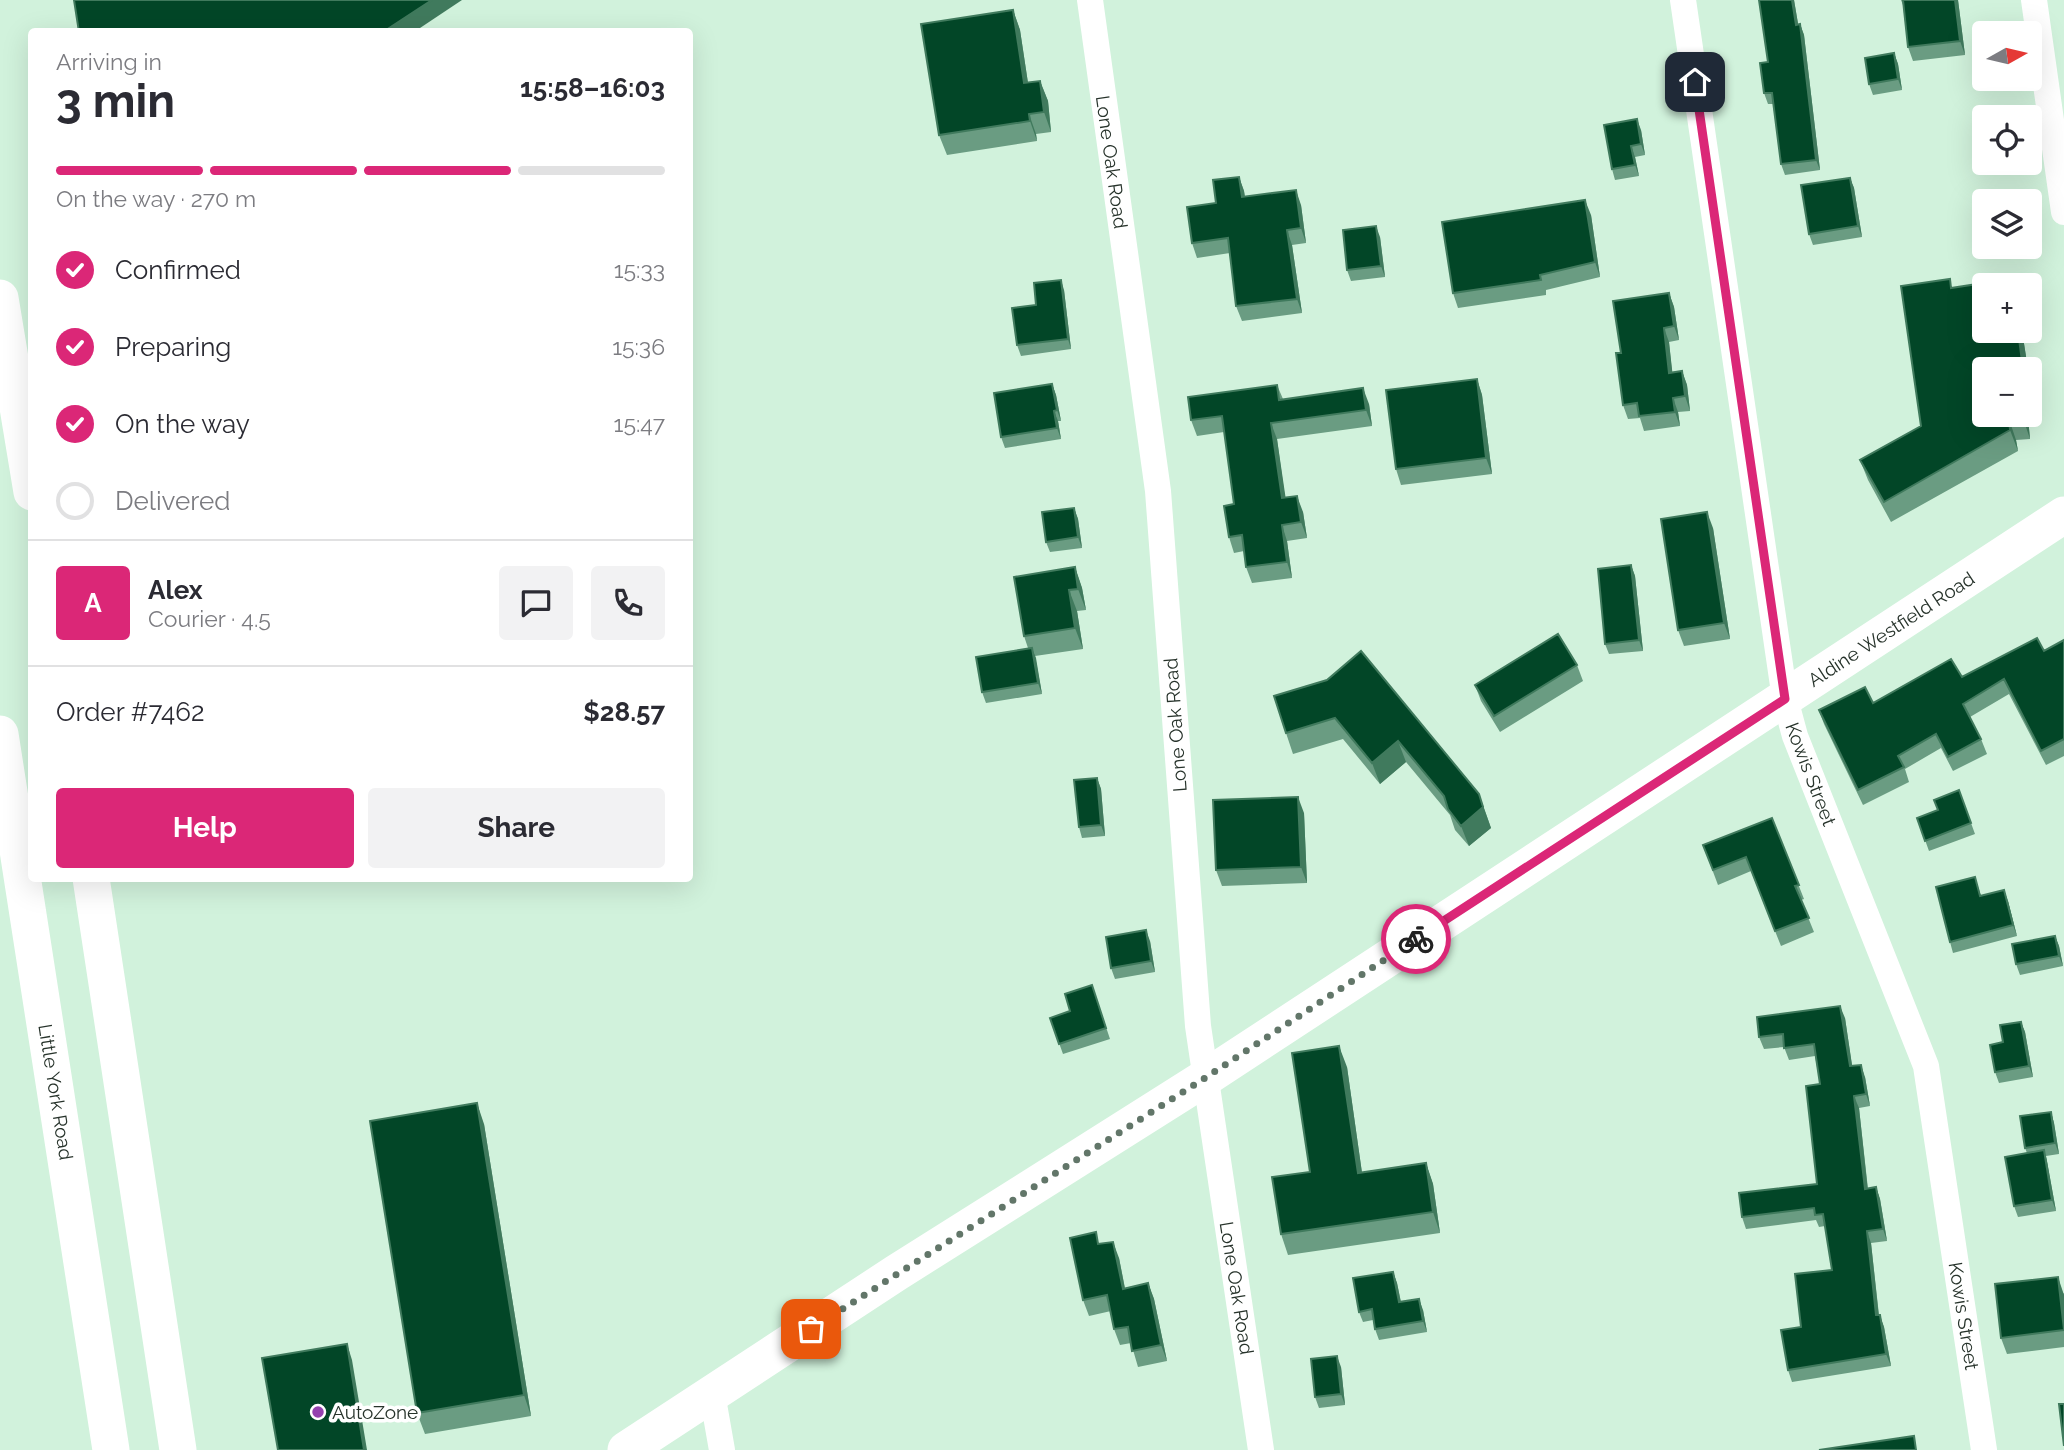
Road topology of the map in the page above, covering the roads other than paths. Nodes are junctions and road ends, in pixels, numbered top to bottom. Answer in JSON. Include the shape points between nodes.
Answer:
{"nodes":[{"id":1,"x":1090,"y":0,"type":"edge"},
{"id":2,"x":1683,"y":0,"type":"edge"},
{"id":3,"x":2034,"y":0,"type":"edge"},
{"id":4,"x":2064,"y":212,"type":"edge"},
{"id":5,"x":0,"y":298,"type":"edge"},
{"id":6,"x":4,"y":351,"type":"edge"},
{"id":7,"x":28,"y":472,"type":"edge"},
{"id":8,"x":2064,"y":516,"type":"edge"},
{"id":9,"x":1785,"y":699,"type":"junction"},
{"id":10,"x":0,"y":734,"type":"edge"},
{"id":11,"x":93,"y":882,"type":"edge"},
{"id":12,"x":1205,"y":1078,"type":"junction"},
{"id":13,"x":712,"y":1393,"type":"junction"},
{"id":14,"x":111,"y":1450,"type":"edge"},
{"id":15,"x":178,"y":1450,"type":"edge"},
{"id":16,"x":626,"y":1450,"type":"edge"},
{"id":17,"x":722,"y":1450,"type":"edge"},
{"id":18,"x":1261,"y":1450,"type":"edge"},
{"id":19,"x":1984,"y":1450,"type":"edge"}],
"edges":[{"from":1,"to":12,"type":"street","name":"Lone Oak Road","via":[[1158,491]]},
{"from":2,"to":9,"type":"street","name":"Kowis Street"},
{"from":3,"to":4,"type":"street"},
{"from":5,"to":6,"type":"main road"},
{"from":6,"to":7,"type":"main road"},
{"from":8,"to":9,"type":"main road","name":"Aldine Westfield Road"},
{"from":9,"to":12,"type":"main road","name":"Aldine Westfield Road"},
{"from":9,"to":19,"type":"street","name":"Kowis Street","via":[[1795,736],[1926,1066]]},
{"from":10,"to":14,"type":"main road","name":"Little York Road"},
{"from":11,"to":15,"type":"main road"},
{"from":12,"to":13,"type":"main road","name":"Aldine Westfield Road"},
{"from":12,"to":18,"type":"street","name":"Lone Oak Road"},
{"from":13,"to":16,"type":"main road","name":"Aldine Westfield Road"},
{"from":13,"to":17,"type":"street"}]}
